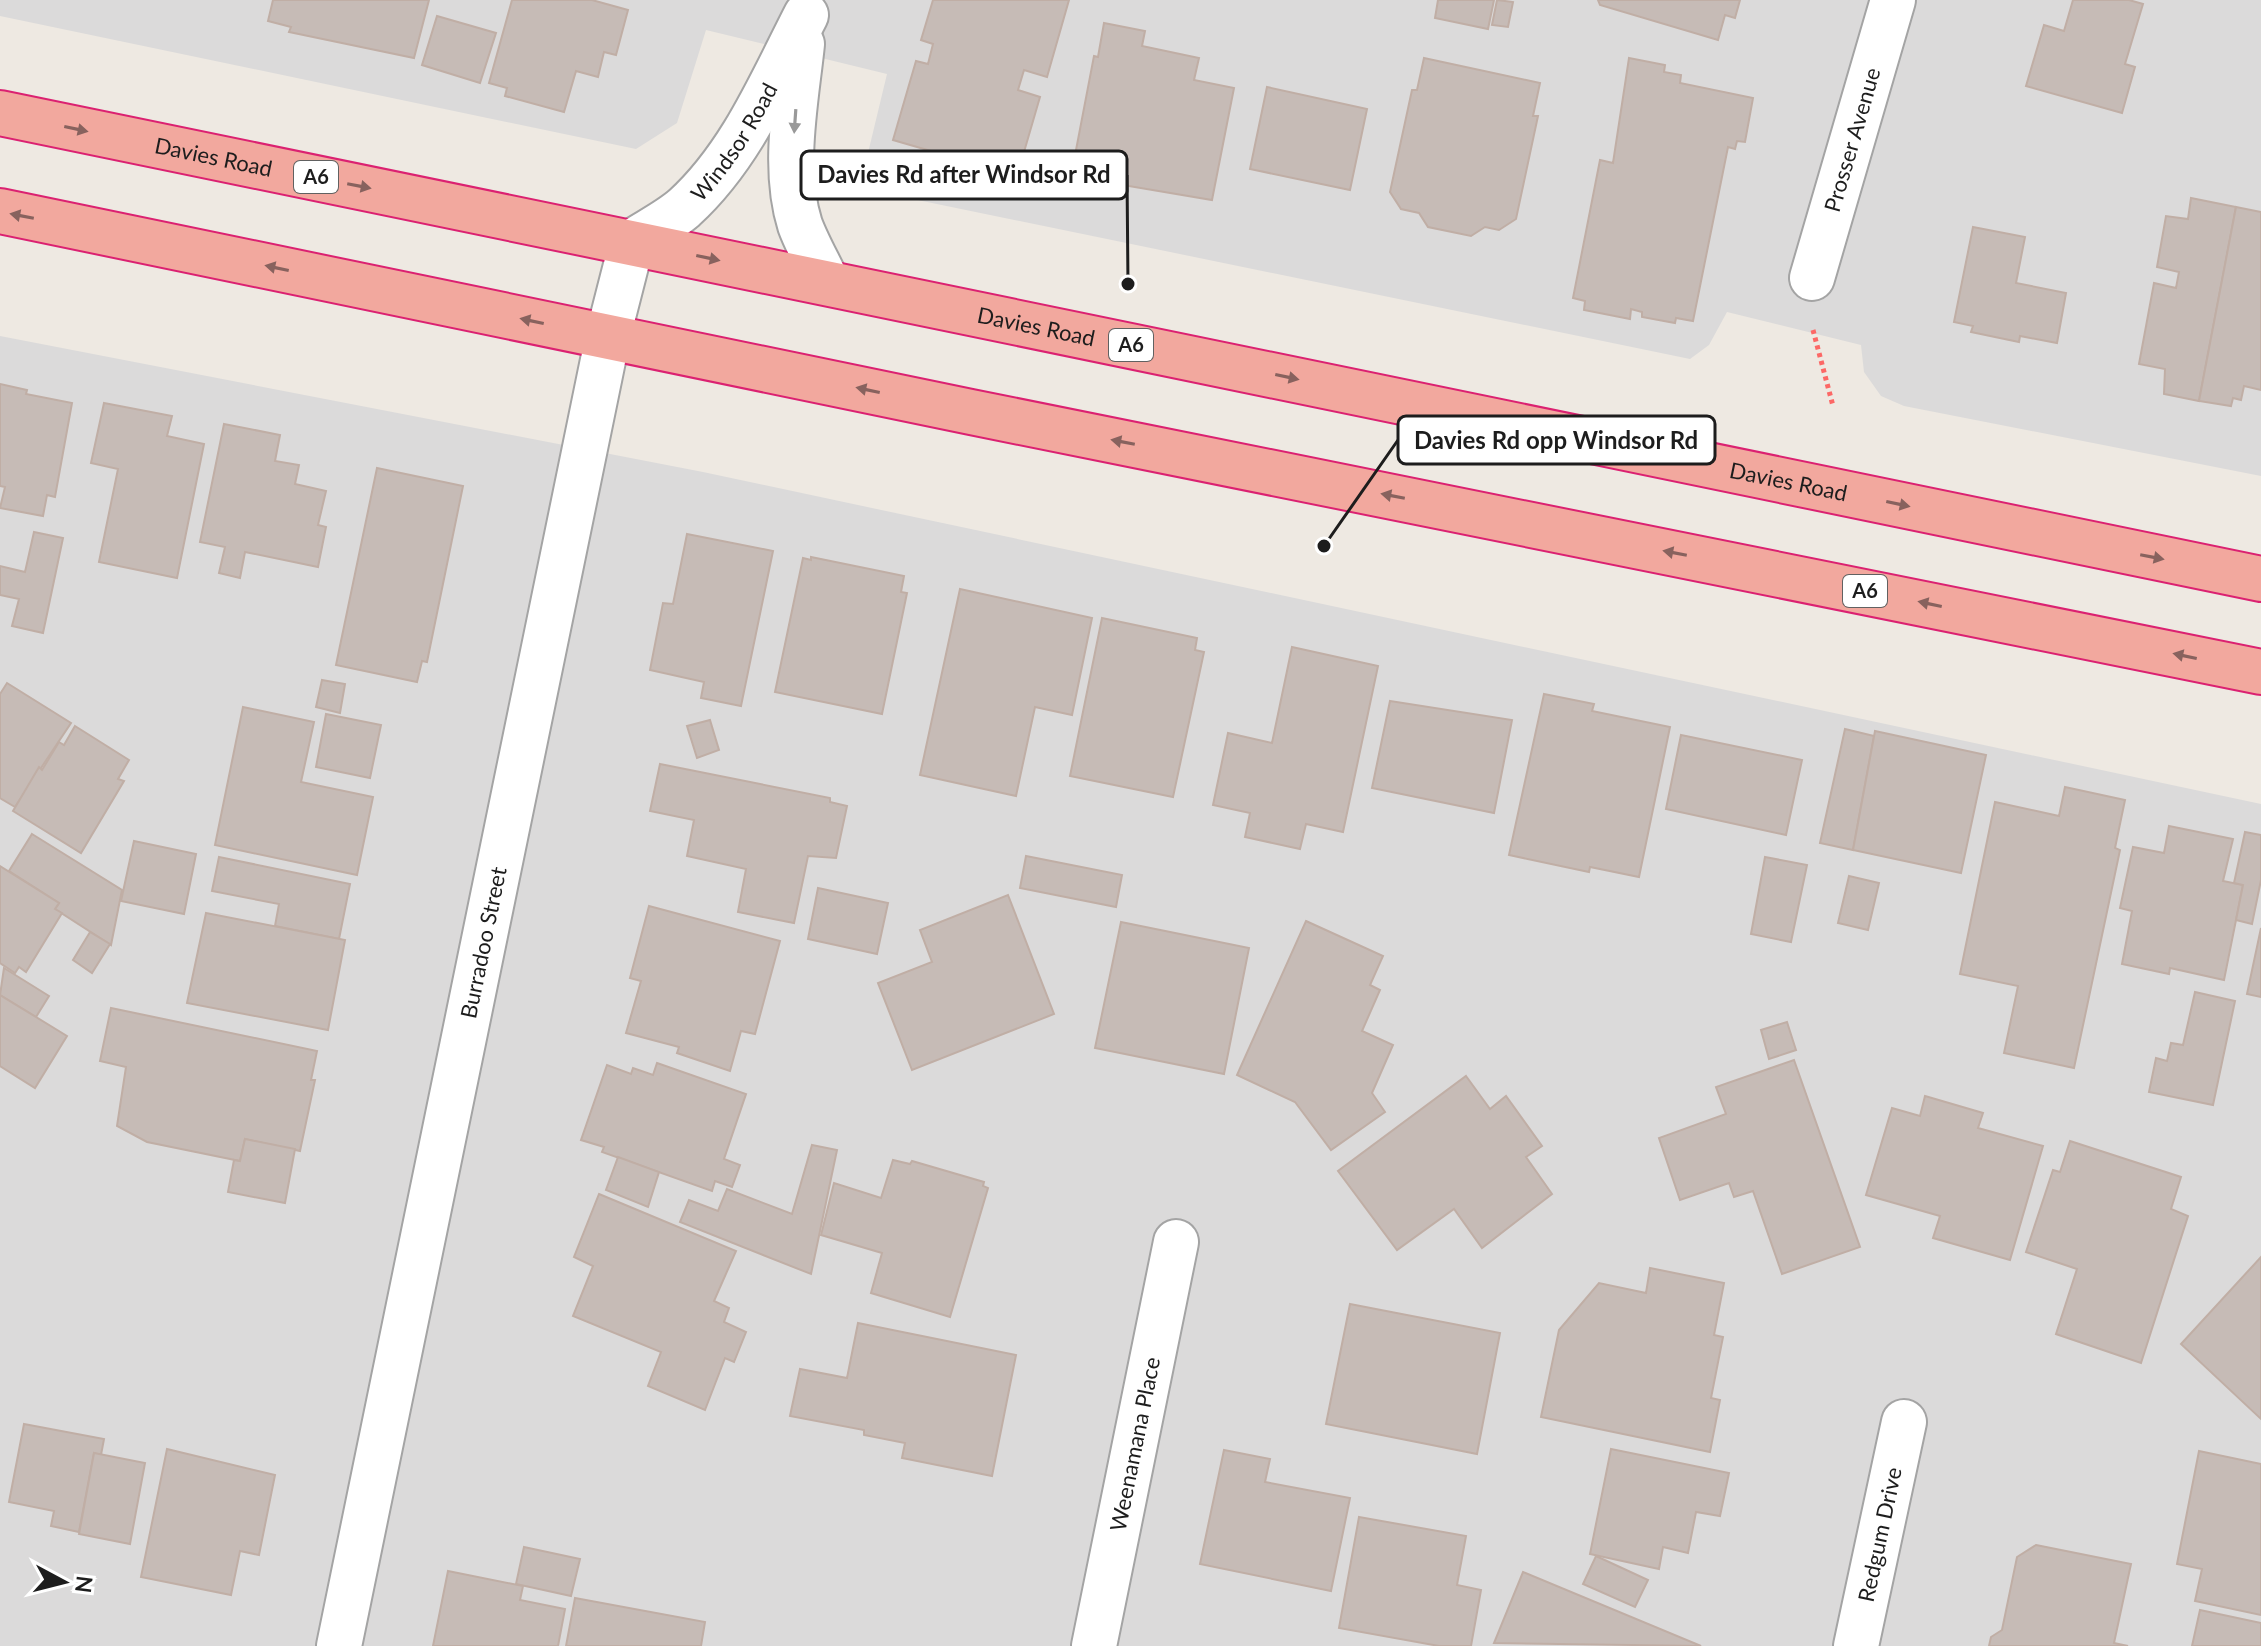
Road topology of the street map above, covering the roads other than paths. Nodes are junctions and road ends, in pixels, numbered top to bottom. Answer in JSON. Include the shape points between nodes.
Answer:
{"nodes":[{"id":1,"x":1893,"y":0,"type":"edge"},
{"id":2,"x":808,"y":8,"type":"edge"},
{"id":3,"x":0,"y":113,"type":"edge"},
{"id":4,"x":0,"y":211,"type":"edge"},
{"id":5,"x":632,"y":242,"type":"junction"},
{"id":6,"x":1812,"y":278,"type":"road end"},
{"id":7,"x":827,"y":282,"type":"junction"},
{"id":8,"x":608,"y":336,"type":"junction"},
{"id":9,"x":2261,"y":579,"type":"edge"},
{"id":10,"x":2261,"y":672,"type":"edge"},
{"id":11,"x":1176,"y":1242,"type":"dead end"},
{"id":12,"x":1904,"y":1422,"type":"dead end"},
{"id":13,"x":339,"y":1646,"type":"edge"},
{"id":14,"x":1094,"y":1646,"type":"edge"},
{"id":15,"x":1856,"y":1646,"type":"edge"}],
"edges":[{"from":1,"to":6,"type":"street","name":"Prosser Avenue"},
{"from":2,"to":5,"type":"street","name":"Windsor Road","via":[[741,141],[714,177],[681,210]]},
{"from":2,"to":7,"type":"street","name":"Windsor Road","one_way":true,"via":[[791,164],[793,193],[800,225]]},
{"from":3,"to":5,"type":"highway","name":"Davies Road","number":"A6","one_way":true},
{"from":8,"to":4,"type":"highway","number":"A6","one_way":true},
{"from":5,"to":7,"type":"highway","name":"Davies Road","number":"A6","one_way":true},
{"from":5,"to":8,"type":"street","name":"Burradoo Street"},
{"from":7,"to":9,"type":"highway","name":"Davies Road","number":"A6","one_way":true},
{"from":10,"to":8,"type":"highway","number":"A6","one_way":true},
{"from":8,"to":13,"type":"street","name":"Burradoo Street"},
{"from":11,"to":14,"type":"street","name":"Weenamana Place"},
{"from":12,"to":15,"type":"street","name":"Redgum Drive"}]}
